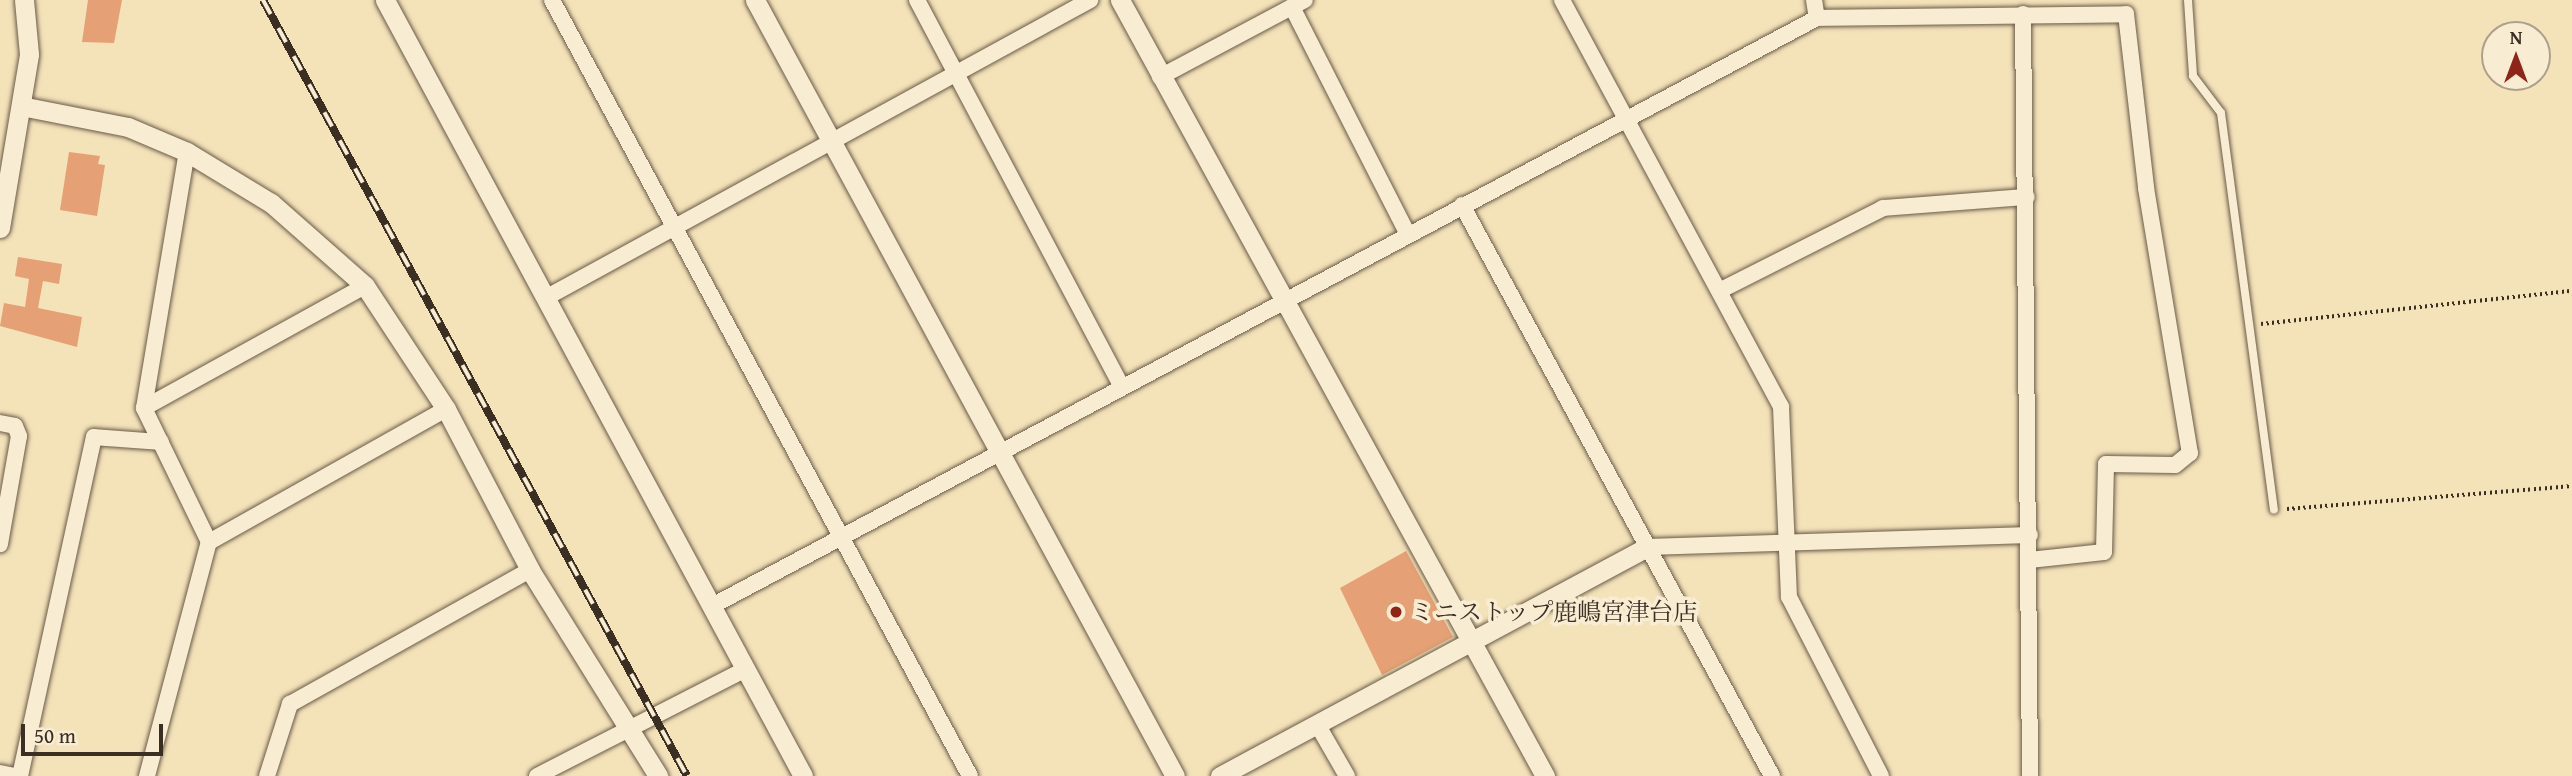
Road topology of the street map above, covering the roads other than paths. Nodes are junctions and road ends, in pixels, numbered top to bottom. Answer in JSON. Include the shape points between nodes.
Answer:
{"nodes":[{"id":1,"x":24,"y":0,"type":"edge"},
{"id":2,"x":385,"y":0,"type":"edge"},
{"id":3,"x":552,"y":0,"type":"edge"},
{"id":4,"x":755,"y":0,"type":"edge"},
{"id":5,"x":917,"y":0,"type":"edge"},
{"id":6,"x":1090,"y":0,"type":"edge"},
{"id":7,"x":1120,"y":0,"type":"edge"},
{"id":8,"x":1562,"y":0,"type":"edge"},
{"id":9,"x":1814,"y":0,"type":"edge"},
{"id":10,"x":2188,"y":0,"type":"edge"},
{"id":11,"x":1299,"y":3,"type":"edge"},
{"id":12,"x":1991,"y":8,"type":"edge"},
{"id":13,"x":2023,"y":14,"type":"junction"},
{"id":14,"x":1817,"y":18,"type":"junction"},
{"id":15,"x":956,"y":74,"type":"junction"},
{"id":16,"x":1160,"y":77,"type":"junction"},
{"id":17,"x":21,"y":106,"type":"junction"},
{"id":18,"x":1626,"y":118,"type":"junction"},
{"id":19,"x":831,"y":142,"type":"junction"},
{"id":20,"x":187,"y":152,"type":"junction"},
{"id":21,"x":2027,"y":197,"type":"junction"},
{"id":22,"x":1462,"y":205,"type":"junction"},
{"id":23,"x":0,"y":228,"type":"edge"},
{"id":24,"x":673,"y":228,"type":"junction"},
{"id":25,"x":1407,"y":233,"type":"junction"},
{"id":26,"x":365,"y":286,"type":"junction"},
{"id":27,"x":1721,"y":290,"type":"junction"},
{"id":28,"x":549,"y":296,"type":"junction"},
{"id":29,"x":1282,"y":299,"type":"junction"},
{"id":30,"x":1121,"y":386,"type":"junction"},
{"id":31,"x":144,"y":408,"type":"junction"},
{"id":32,"x":446,"y":409,"type":"junction"},
{"id":33,"x":0,"y":423,"type":"edge"},
{"id":34,"x":161,"y":442,"type":"junction"},
{"id":35,"x":999,"y":451,"type":"junction"},
{"id":36,"x":2274,"y":509,"type":"road end"},
{"id":37,"x":2030,"y":535,"type":"junction"},
{"id":38,"x":839,"y":538,"type":"junction"},
{"id":39,"x":209,"y":542,"type":"junction"},
{"id":40,"x":1786,"y":542,"type":"junction"},
{"id":41,"x":0,"y":544,"type":"edge"},
{"id":42,"x":1647,"y":547,"type":"junction"},
{"id":43,"x":2029,"y":560,"type":"junction"},
{"id":44,"x":530,"y":570,"type":"junction"},
{"id":45,"x":712,"y":606,"type":"junction"},
{"id":46,"x":1471,"y":642,"type":"junction"},
{"id":47,"x":746,"y":669,"type":"junction"},
{"id":48,"x":628,"y":724,"type":"junction"},
{"id":49,"x":1317,"y":724,"type":"junction"},
{"id":50,"x":0,"y":774,"type":"edge"},
{"id":51,"x":14,"y":776,"type":"edge"},
{"id":52,"x":20,"y":776,"type":"edge"},
{"id":53,"x":147,"y":776,"type":"edge"},
{"id":54,"x":267,"y":776,"type":"edge"},
{"id":55,"x":537,"y":776,"type":"edge"},
{"id":56,"x":658,"y":776,"type":"edge"},
{"id":57,"x":803,"y":776,"type":"edge"},
{"id":58,"x":970,"y":776,"type":"edge"},
{"id":59,"x":1175,"y":776,"type":"edge"},
{"id":60,"x":1220,"y":776,"type":"edge"},
{"id":61,"x":1346,"y":776,"type":"edge"},
{"id":62,"x":1545,"y":776,"type":"edge"},
{"id":63,"x":1772,"y":776,"type":"edge"},
{"id":64,"x":1881,"y":776,"type":"edge"},
{"id":65,"x":2030,"y":776,"type":"edge"}],
"edges":[{"from":1,"to":17,"type":"street","via":[[29,54]]},
{"from":2,"to":28,"type":"street"},
{"from":3,"to":24,"type":"street"},
{"from":4,"to":19,"type":"street"},
{"from":5,"to":15,"type":"street"},
{"from":6,"to":15,"type":"street"},
{"from":7,"to":16,"type":"street"},
{"from":8,"to":18,"type":"street"},
{"from":9,"to":14,"type":"street"},
{"from":10,"to":36,"type":"lane","via":[[2193,76],[2221,113],[2245,325]]},
{"from":11,"to":16,"type":"street"},
{"from":11,"to":25,"type":"street"},
{"from":12,"to":13,"type":"street"},
{"from":12,"to":14,"type":"street"},
{"from":13,"to":21,"type":"street"},
{"from":13,"to":43,"type":"street","via":[[2126,14],[2146,188],[2190,453],[2175,465],[2106,464],[2104,552]]},
{"from":14,"to":18,"type":"street"},
{"from":15,"to":19,"type":"street"},
{"from":15,"to":30,"type":"street"},
{"from":16,"to":29,"type":"street"},
{"from":17,"to":20,"type":"street","via":[[128,127]]},
{"from":17,"to":23,"type":"street"},
{"from":18,"to":22,"type":"street"},
{"from":18,"to":27,"type":"street"},
{"from":19,"to":24,"type":"street"},
{"from":19,"to":35,"type":"street"},
{"from":20,"to":26,"type":"street","via":[[271,203]]},
{"from":20,"to":31,"type":"street"},
{"from":21,"to":27,"type":"street","via":[[1883,208]]},
{"from":21,"to":37,"type":"street"},
{"from":22,"to":25,"type":"street"},
{"from":22,"to":42,"type":"street"},
{"from":24,"to":28,"type":"street"},
{"from":24,"to":38,"type":"street"},
{"from":25,"to":29,"type":"street"},
{"from":26,"to":31,"type":"street"},
{"from":26,"to":32,"type":"street"},
{"from":27,"to":40,"type":"street","via":[[1781,407]]},
{"from":28,"to":45,"type":"street"},
{"from":29,"to":30,"type":"street"},
{"from":29,"to":46,"type":"street"},
{"from":30,"to":35,"type":"street"},
{"from":31,"to":34,"type":"street"},
{"from":32,"to":39,"type":"street"},
{"from":32,"to":44,"type":"street"},
{"from":33,"to":41,"type":"street","via":[[15,426],[19,436]]},
{"from":34,"to":39,"type":"street"},
{"from":34,"to":52,"type":"street","via":[[94,436]]},
{"from":35,"to":38,"type":"street"},
{"from":35,"to":59,"type":"street"},
{"from":37,"to":40,"type":"street"},
{"from":37,"to":43,"type":"street"},
{"from":38,"to":45,"type":"street"},
{"from":38,"to":58,"type":"street"},
{"from":39,"to":53,"type":"street"},
{"from":40,"to":42,"type":"street"},
{"from":40,"to":64,"type":"street","via":[[1789,597]]},
{"from":42,"to":46,"type":"street"},
{"from":42,"to":63,"type":"street"},
{"from":43,"to":65,"type":"street"},
{"from":44,"to":48,"type":"street"},
{"from":44,"to":54,"type":"street","via":[[290,704]]},
{"from":45,"to":47,"type":"street"},
{"from":46,"to":49,"type":"street"},
{"from":46,"to":62,"type":"street"},
{"from":47,"to":48,"type":"street"},
{"from":47,"to":57,"type":"street"},
{"from":48,"to":55,"type":"street"},
{"from":48,"to":56,"type":"street"},
{"from":49,"to":60,"type":"street"},
{"from":49,"to":61,"type":"street"},
{"from":50,"to":51,"type":"street"}]}
